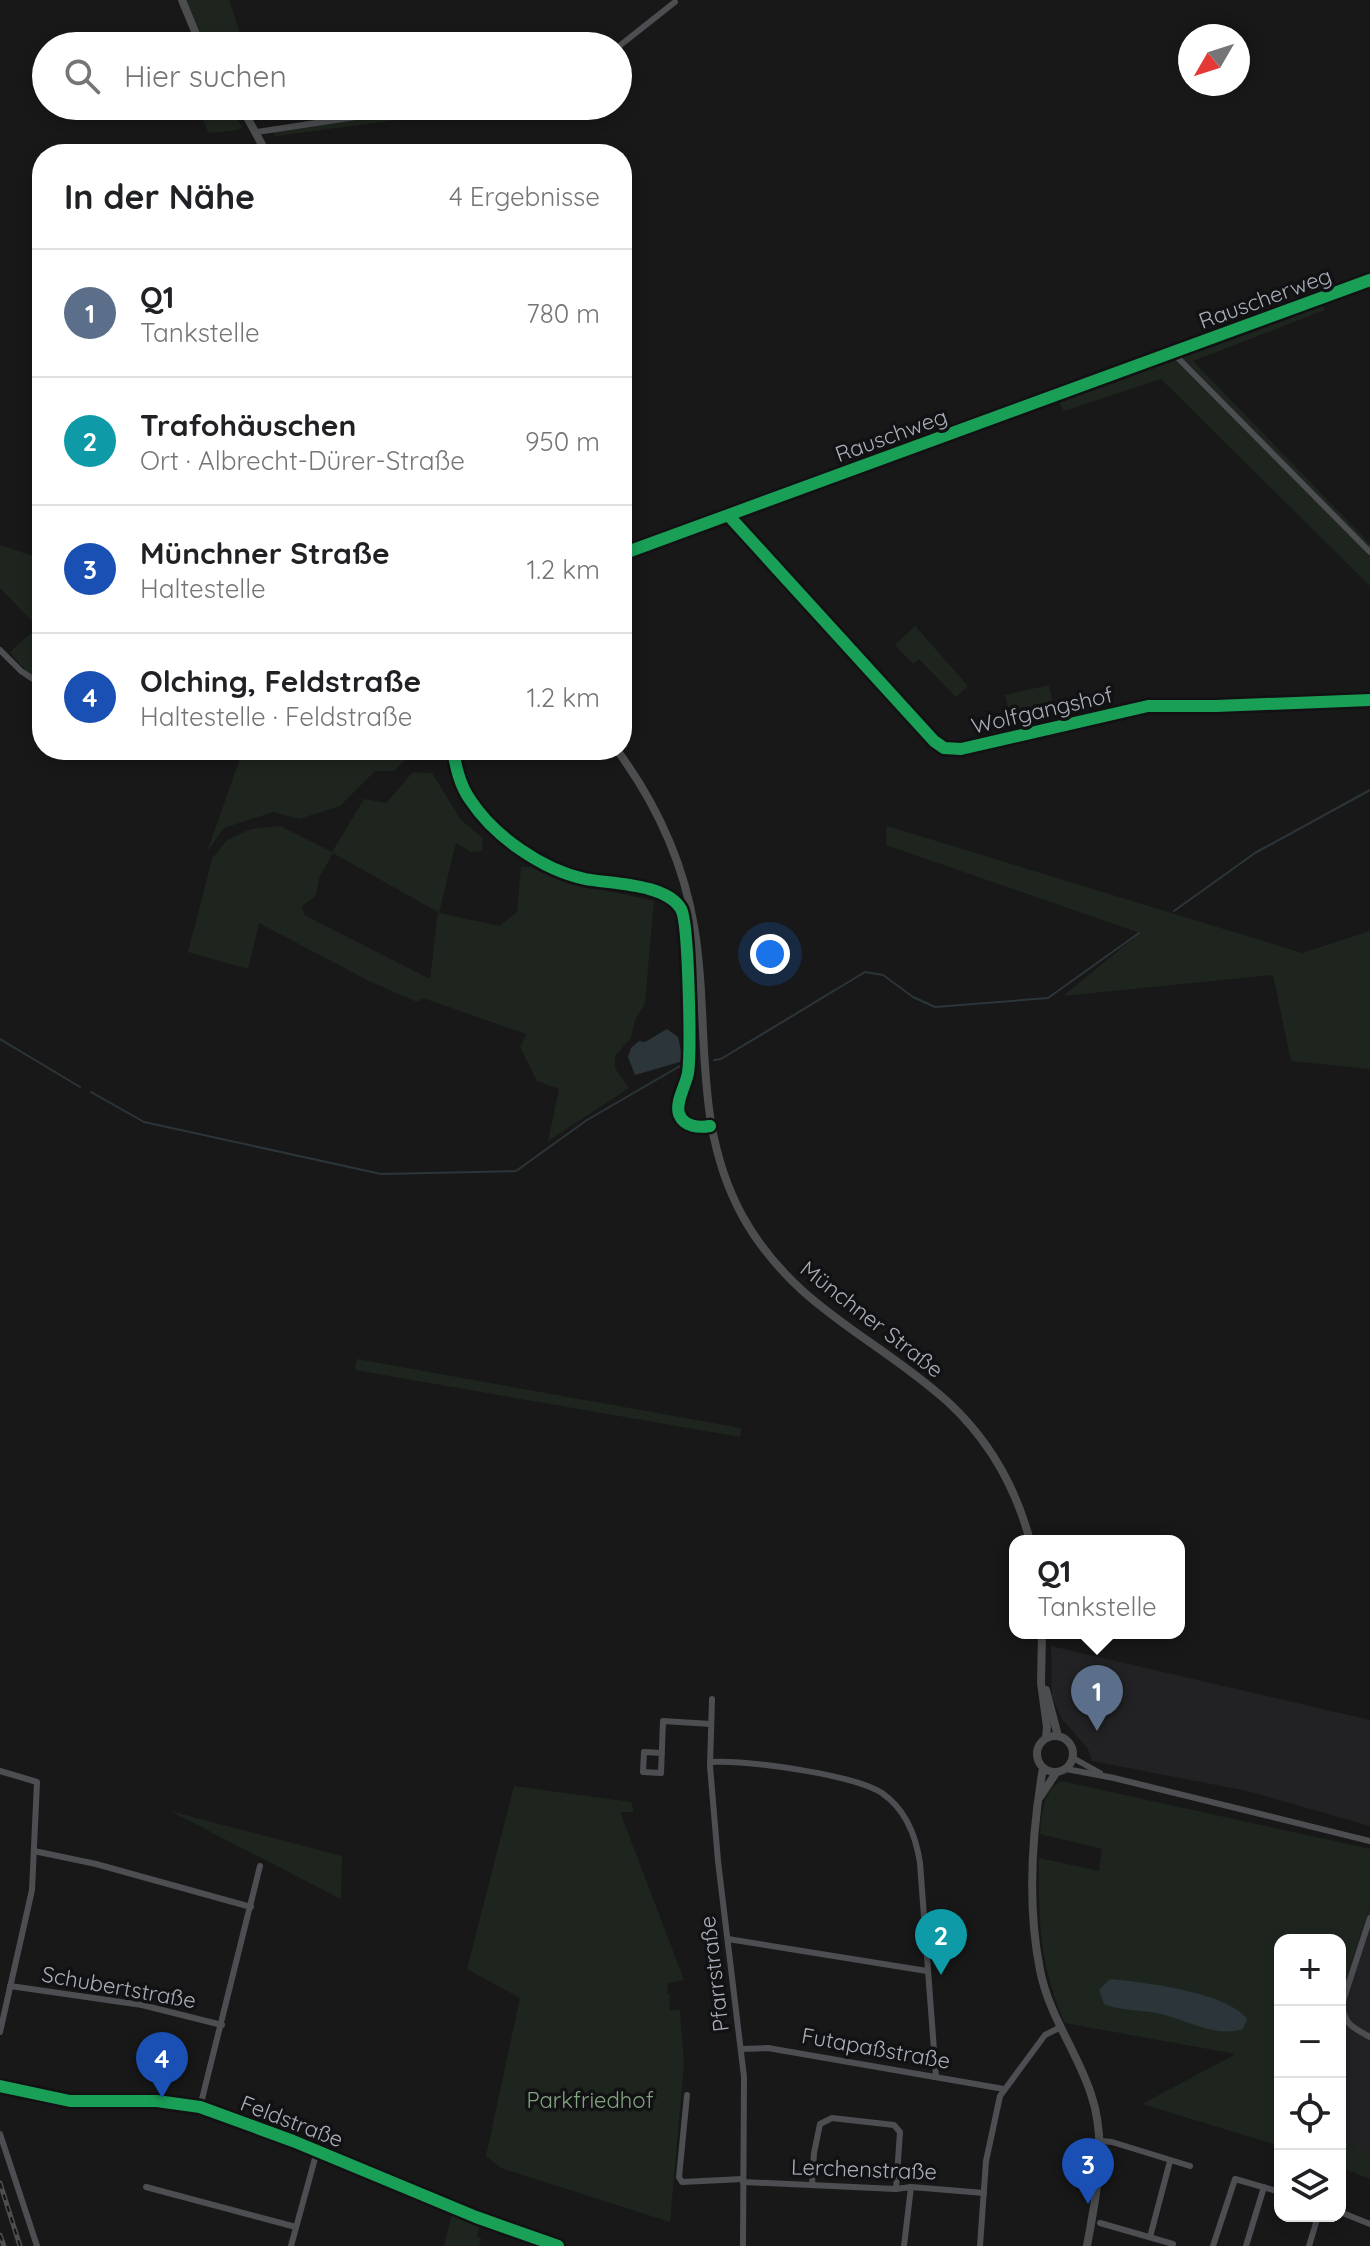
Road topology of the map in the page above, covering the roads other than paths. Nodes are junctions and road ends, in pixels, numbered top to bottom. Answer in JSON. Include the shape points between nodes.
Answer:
{"nodes":[{"id":1,"x":182,"y":0,"type":"edge"},
{"id":2,"x":675,"y":2,"type":"dead end"},
{"id":3,"x":195,"y":32,"type":"edge"},
{"id":4,"x":632,"y":36,"type":"edge"},
{"id":5,"x":250,"y":120,"type":"edge"},
{"id":6,"x":336,"y":120,"type":"edge"},
{"id":7,"x":257,"y":132,"type":"junction"},
{"id":8,"x":262,"y":144,"type":"edge"},
{"id":9,"x":1370,"y":280,"type":"edge"},
{"id":10,"x":1173,"y":353,"type":"junction"},
{"id":11,"x":729,"y":516,"type":"junction"},
{"id":12,"x":632,"y":550,"type":"edge"},
{"id":13,"x":1370,"y":552,"type":"edge"},
{"id":14,"x":0,"y":650,"type":"edge"},
{"id":15,"x":32,"y":678,"type":"edge"},
{"id":16,"x":1370,"y":700,"type":"edge"},
{"id":17,"x":454,"y":760,"type":"edge"},
{"id":18,"x":624,"y":760,"type":"edge"},
{"id":19,"x":710,"y":1126,"type":"junction"},
{"id":20,"x":1028,"y":1535,"type":"edge"},
{"id":21,"x":1042,"y":1639,"type":"edge"},
{"id":22,"x":1042,"y":1671,"type":"junction"},
{"id":23,"x":712,"y":1699,"type":"dead end"},
{"id":24,"x":711,"y":1724,"type":"junction"},
{"id":25,"x":1058,"y":1736,"type":"junction"},
{"id":26,"x":1046,"y":1738,"type":"junction"},
{"id":27,"x":662,"y":1753,"type":"junction"},
{"id":28,"x":1073,"y":1758,"type":"junction"},
{"id":29,"x":710,"y":1762,"type":"junction"},
{"id":30,"x":1043,"y":1768,"type":"junction"},
{"id":31,"x":1066,"y":1769,"type":"junction"},
{"id":32,"x":0,"y":1771,"type":"edge"},
{"id":33,"x":1056,"y":1773,"type":"junction"},
{"id":34,"x":1103,"y":1775,"type":"junction"},
{"id":35,"x":1038,"y":1801,"type":"junction"},
{"id":36,"x":1370,"y":1841,"type":"edge"},
{"id":37,"x":34,"y":1851,"type":"junction"},
{"id":38,"x":260,"y":1866,"type":"dead end"},
{"id":39,"x":251,"y":1907,"type":"junction"},
{"id":40,"x":1370,"y":1918,"type":"edge"},
{"id":41,"x":728,"y":1939,"type":"junction"},
{"id":42,"x":927,"y":1971,"type":"junction"},
{"id":43,"x":10,"y":1986,"type":"junction"},
{"id":44,"x":222,"y":2025,"type":"junction"},
{"id":45,"x":1059,"y":2028,"type":"junction"},
{"id":46,"x":0,"y":2032,"type":"edge"},
{"id":47,"x":1370,"y":2037,"type":"edge"},
{"id":48,"x":741,"y":2049,"type":"junction"},
{"id":49,"x":936,"y":2077,"type":"junction"},
{"id":50,"x":0,"y":2086,"type":"edge"},
{"id":51,"x":1004,"y":2089,"type":"junction"},
{"id":52,"x":687,"y":2095,"type":"dead end"},
{"id":53,"x":200,"y":2107,"type":"junction"},
{"id":54,"x":0,"y":2134,"type":"edge"},
{"id":55,"x":1101,"y":2141,"type":"junction"},
{"id":56,"x":317,"y":2151,"type":"junction"},
{"id":57,"x":1170,"y":2161,"type":"junction"},
{"id":58,"x":1190,"y":2166,"type":"dead end"},
{"id":59,"x":743,"y":2181,"type":"junction"},
{"id":60,"x":812,"y":2184,"type":"junction"},
{"id":61,"x":146,"y":2187,"type":"dead end"},
{"id":62,"x":911,"y":2187,"type":"junction"},
{"id":63,"x":1264,"y":2187,"type":"junction"},
{"id":64,"x":896,"y":2189,"type":"junction"},
{"id":65,"x":1274,"y":2190,"type":"edge"},
{"id":66,"x":984,"y":2193,"type":"junction"},
{"id":67,"x":1346,"y":2214,"type":"edge"},
{"id":68,"x":1316,"y":2222,"type":"edge"},
{"id":69,"x":1100,"y":2223,"type":"dead end"},
{"id":70,"x":1370,"y":2224,"type":"edge"},
{"id":71,"x":296,"y":2227,"type":"junction"},
{"id":72,"x":1150,"y":2237,"type":"junction"},
{"id":73,"x":1173,"y":2244,"type":"dead end"},
{"id":74,"x":37,"y":2246,"type":"edge"},
{"id":75,"x":291,"y":2246,"type":"edge"},
{"id":76,"x":558,"y":2246,"type":"edge"},
{"id":77,"x":743,"y":2246,"type":"edge"},
{"id":78,"x":904,"y":2246,"type":"edge"},
{"id":79,"x":980,"y":2246,"type":"edge"},
{"id":80,"x":1087,"y":2246,"type":"edge"},
{"id":81,"x":1213,"y":2246,"type":"edge"},
{"id":82,"x":1246,"y":2246,"type":"edge"},
{"id":83,"x":1309,"y":2246,"type":"edge"}],
"edges":[{"from":1,"to":3,"type":"main road"},
{"from":2,"to":4,"type":"street"},
{"from":5,"to":7,"type":"main road"},
{"from":6,"to":7,"type":"street"},
{"from":7,"to":8,"type":"main road"},
{"from":9,"to":10,"type":"street","name":"Rauscherweg"},
{"from":10,"to":11,"type":"street","name":"Rauschweg"},
{"from":10,"to":13,"type":"street"},
{"from":11,"to":12,"type":"street","name":"Rauschweg"},
{"from":11,"to":16,"type":"street","name":"Wolfgangshof","via":[[944,748],[961,749],[1148,706]]},
{"from":14,"to":15,"type":"street"},
{"from":17,"to":19,"type":"street","via":[[469,799],[520,848],[570,875],[651,889],[681,909],[689,1055],[679,1112],[691,1126]]},
{"from":18,"to":19,"type":"main road","name":"Münchner Straße","via":[[656,810],[684,881],[694,927]]},
{"from":19,"to":20,"type":"main road","name":"Münchner Straße","via":[[731,1193],[755,1238],[809,1299],[960,1414],[1005,1475]]},
{"from":21,"to":22,"type":"main road"},
{"from":22,"to":25,"type":"main road"},
{"from":22,"to":26,"type":"main road"},
{"from":23,"to":24,"type":"street","name":"Pfarrstraße"},
{"from":24,"to":27,"type":"street","via":[[663,1721]]},
{"from":24,"to":29,"type":"street","name":"Pfarrstraße"},
{"from":25,"to":26,"type":"main road"},
{"from":25,"to":28,"type":"main road","via":[[1070,1743]]},
{"from":26,"to":30,"type":"main road","via":[[1037,1751]]},
{"from":27,"to":27,"type":"street","via":[[661,1773],[643,1772],[644,1752]]},
{"from":28,"to":31,"type":"main road"},
{"from":28,"to":34,"type":"street"},
{"from":29,"to":41,"type":"street","name":"Pfarrstraße"},
{"from":29,"to":42,"type":"street","via":[[740,1762],[853,1782],[891,1801],[912,1829],[918,1851]]},
{"from":30,"to":33,"type":"main road"},
{"from":30,"to":35,"type":"main road"},
{"from":31,"to":33,"type":"main road"},
{"from":31,"to":34,"type":"street"},
{"from":32,"to":37,"type":"street","via":[[37,1782]]},
{"from":33,"to":35,"type":"main road"},
{"from":34,"to":36,"type":"street"},
{"from":35,"to":45,"type":"main road","via":[[1034,1929],[1040,1972]]},
{"from":37,"to":39,"type":"street"},
{"from":37,"to":43,"type":"street","via":[[32,1890]]},
{"from":38,"to":39,"type":"street"},
{"from":39,"to":44,"type":"street"},
{"from":40,"to":47,"type":"street","via":[[1342,2004],[1349,2027]]},
{"from":41,"to":42,"type":"street"},
{"from":41,"to":48,"type":"street","name":"Pfarrstraße"},
{"from":42,"to":49,"type":"street"},
{"from":43,"to":44,"type":"street","name":"Schubertstraße","via":[[142,2005]]},
{"from":43,"to":46,"type":"street"},
{"from":44,"to":53,"type":"street"},
{"from":45,"to":51,"type":"street","via":[[1045,2035]]},
{"from":45,"to":55,"type":"main road","via":[[1091,2093]]},
{"from":48,"to":49,"type":"street","name":"Futapaßstraße","via":[[768,2048]]},
{"from":48,"to":59,"type":"street","name":"Pfarrstraße"},
{"from":49,"to":51,"type":"street","name":"Futapaßstraße"},
{"from":50,"to":53,"type":"street","name":"Feldstraße","via":[[70,2101],[157,2101]]},
{"from":51,"to":66,"type":"street","via":[[991,2132]]},
{"from":52,"to":59,"type":"street","name":"Lerchenstraße","via":[[682,2182]]},
{"from":53,"to":56,"type":"street","name":"Feldstraße"},
{"from":54,"to":74,"type":"street"},
{"from":55,"to":57,"type":"street"},
{"from":55,"to":80,"type":"main road"},
{"from":56,"to":71,"type":"street"},
{"from":56,"to":76,"type":"street","name":"Feldstraße"},
{"from":57,"to":58,"type":"street"},
{"from":57,"to":72,"type":"street"},
{"from":59,"to":60,"type":"street","name":"Lerchenstraße"},
{"from":59,"to":77,"type":"street","name":"Pfarrstraße"},
{"from":60,"to":64,"type":"street","name":"Lerchenstraße"},
{"from":60,"to":64,"type":"street","via":[[820,2124],[832,2118],[894,2125],[900,2132]]},
{"from":61,"to":71,"type":"street"},
{"from":62,"to":64,"type":"street","name":"Lerchenstraße"},
{"from":62,"to":66,"type":"street","name":"Lerchenstraße"},
{"from":62,"to":78,"type":"street"},
{"from":63,"to":65,"type":"street"},
{"from":63,"to":81,"type":"street","via":[[1235,2179]]},
{"from":63,"to":82,"type":"street"},
{"from":66,"to":79,"type":"street"},
{"from":67,"to":70,"type":"street"},
{"from":68,"to":83,"type":"street"},
{"from":69,"to":72,"type":"street"},
{"from":71,"to":75,"type":"street"},
{"from":72,"to":73,"type":"street"}]}
